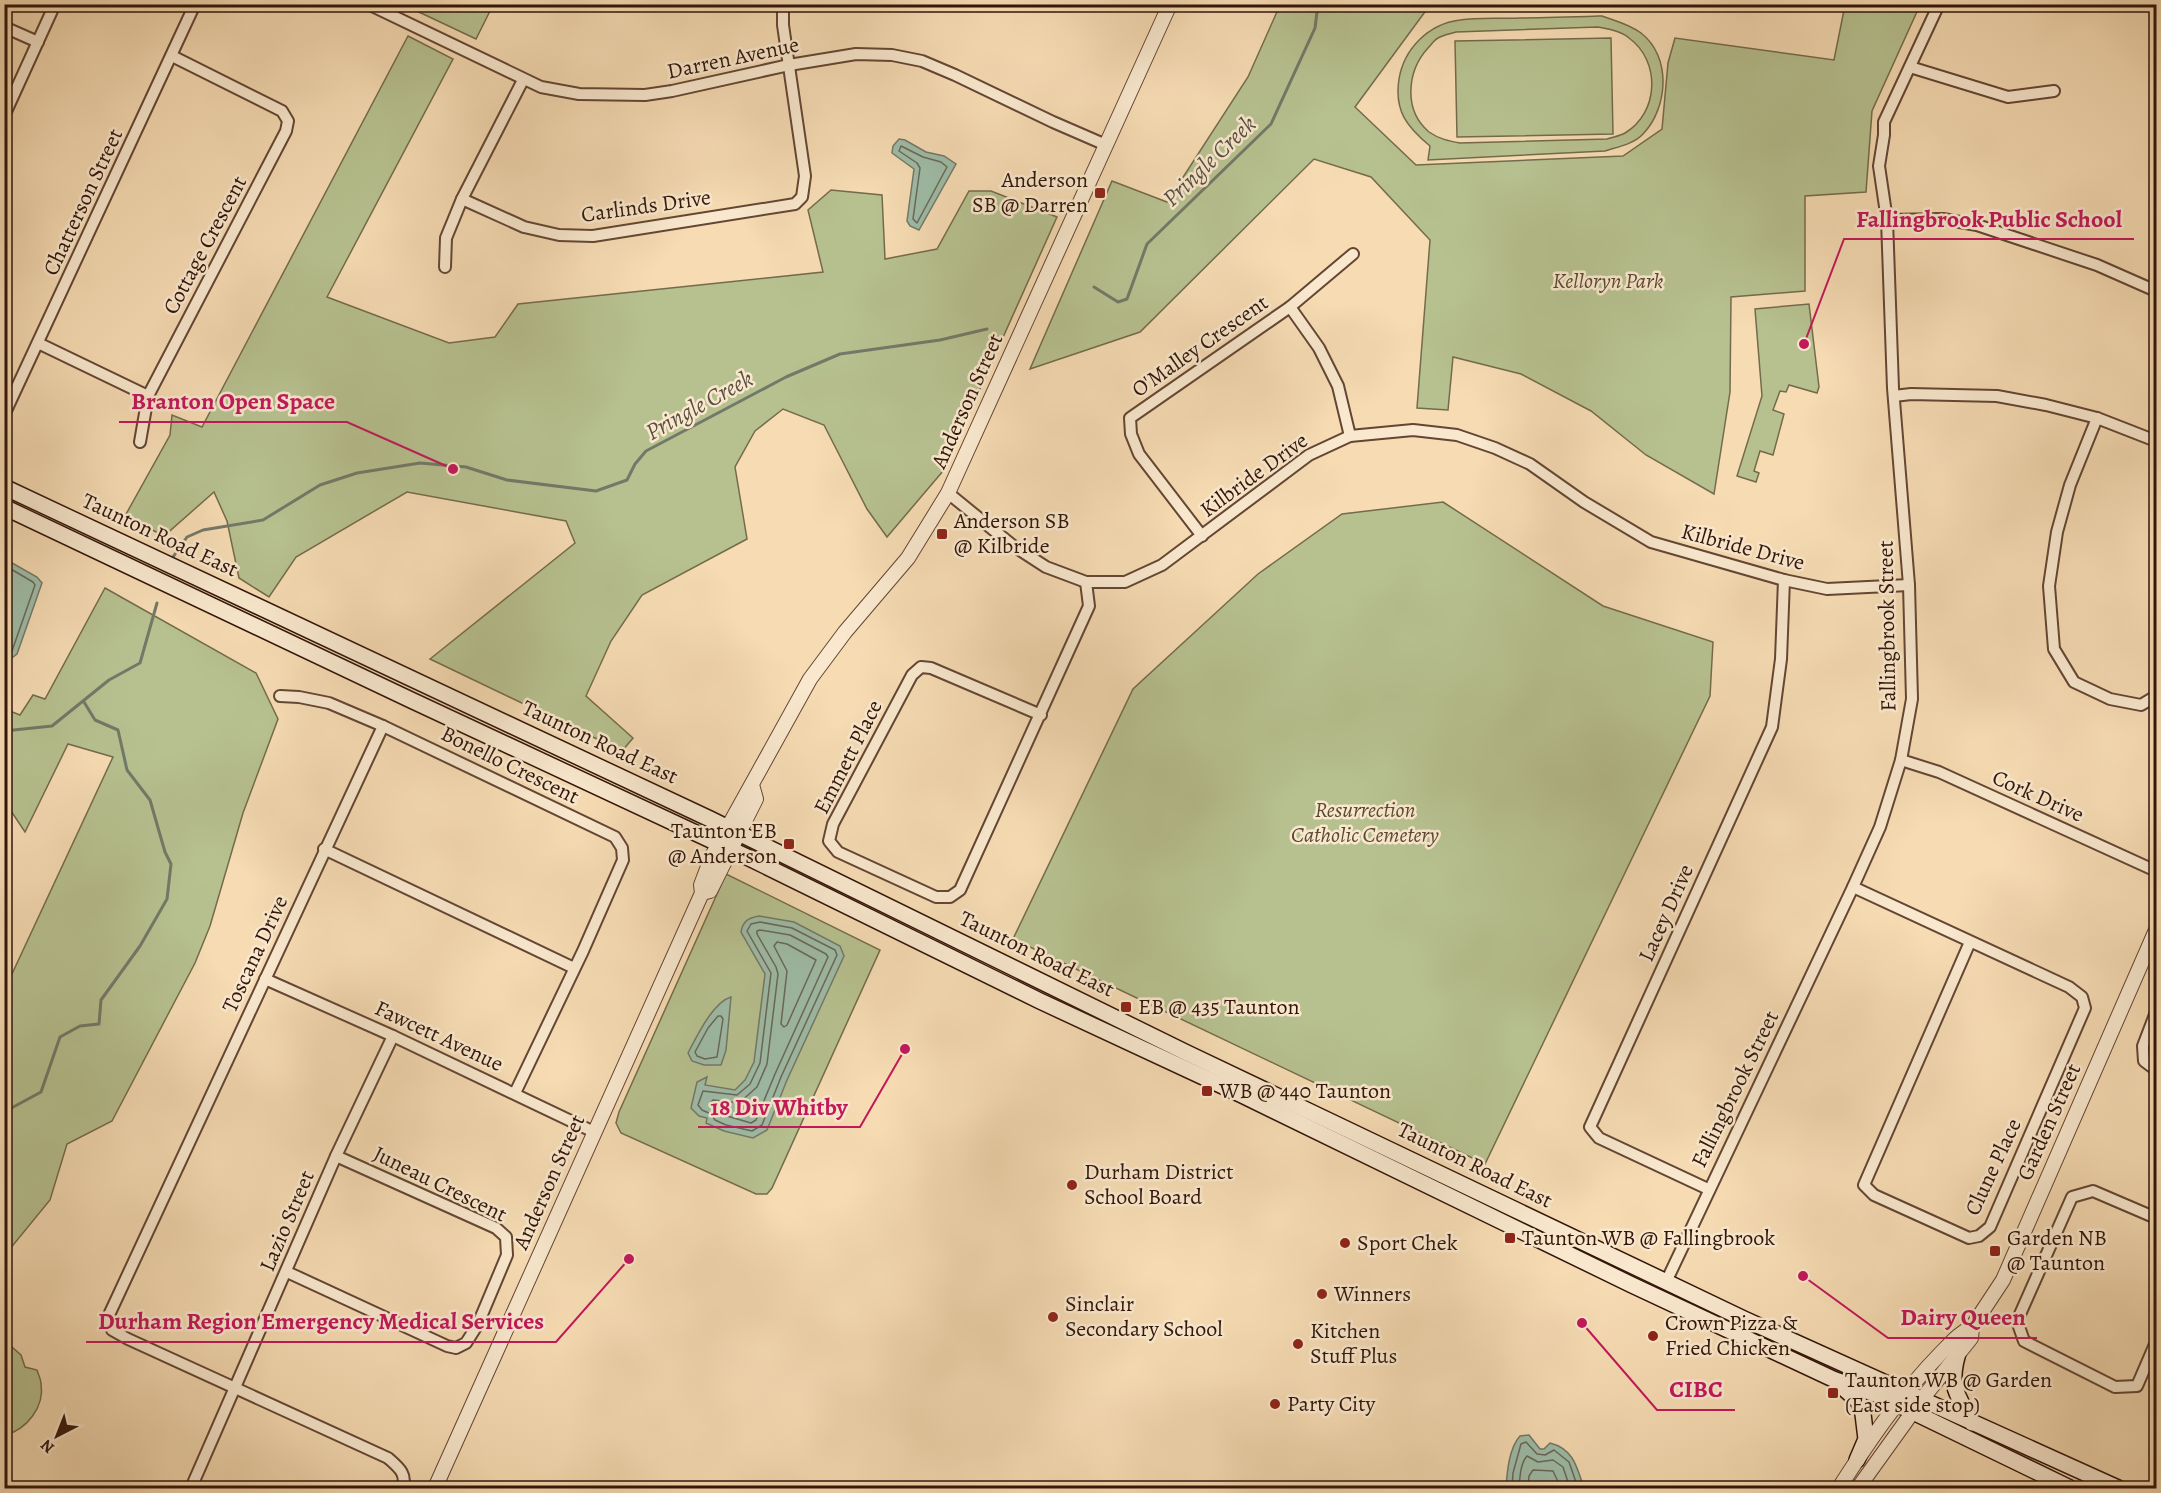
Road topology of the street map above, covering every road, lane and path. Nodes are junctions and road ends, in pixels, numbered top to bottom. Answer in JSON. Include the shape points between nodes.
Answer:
{"nodes":[{"id":1,"x":55,"y":4,"type":"edge"},
{"id":2,"x":195,"y":4,"type":"edge"},
{"id":3,"x":368,"y":4,"type":"edge"},
{"id":4,"x":783,"y":4,"type":"edge"},
{"id":5,"x":1170,"y":4,"type":"edge"},
{"id":6,"x":1940,"y":4,"type":"edge"},
{"id":7,"x":4,"y":27,"type":"edge"},
{"id":8,"x":38,"y":42,"type":"junction"},
{"id":9,"x":172,"y":56,"type":"junction"},
{"id":10,"x":789,"y":65,"type":"junction"},
{"id":11,"x":1910,"y":67,"type":"junction"},
{"id":12,"x":523,"y":80,"type":"junction"},
{"id":13,"x":2054,"y":91,"type":"dead end"},
{"id":14,"x":4,"y":116,"type":"edge"},
{"id":15,"x":1106,"y":145,"type":"junction"},
{"id":16,"x":462,"y":199,"type":"junction"},
{"id":17,"x":1887,"y":220,"type":"junction"},
{"id":18,"x":1353,"y":254,"type":"dead end"},
{"id":19,"x":445,"y":267,"type":"dead end"},
{"id":20,"x":2157,"y":291,"type":"edge"},
{"id":21,"x":1290,"y":307,"type":"junction"},
{"id":22,"x":38,"y":343,"type":"junction"},
{"id":23,"x":148,"y":396,"type":"junction"},
{"id":24,"x":1894,"y":396,"type":"junction"},
{"id":25,"x":4,"y":415,"type":"edge"},
{"id":26,"x":2097,"y":418,"type":"junction"},
{"id":27,"x":1350,"y":436,"type":"junction"},
{"id":28,"x":2157,"y":441,"type":"edge"},
{"id":29,"x":140,"y":442,"type":"dead end"},
{"id":30,"x":4,"y":487,"type":"edge"},
{"id":31,"x":948,"y":493,"type":"junction"},
{"id":32,"x":4,"y":507,"type":"edge"},
{"id":33,"x":1203,"y":536,"type":"junction"},
{"id":34,"x":1784,"y":580,"type":"junction"},
{"id":35,"x":1086,"y":582,"type":"junction"},
{"id":36,"x":1909,"y":585,"type":"junction"},
{"id":37,"x":339,"y":645,"type":"junction"},
{"id":38,"x":332,"y":662,"type":"junction"},
{"id":39,"x":420,"y":682,"type":"junction"},
{"id":40,"x":280,"y":696,"type":"dead end"},
{"id":41,"x":2157,"y":696,"type":"edge"},
{"id":42,"x":411,"y":700,"type":"junction"},
{"id":43,"x":1041,"y":715,"type":"junction"},
{"id":44,"x":383,"y":726,"type":"junction"},
{"id":45,"x":1901,"y":760,"type":"junction"},
{"id":46,"x":733,"y":830,"type":"junction"},
{"id":47,"x":725,"y":847,"type":"junction"},
{"id":48,"x":324,"y":849,"type":"junction"},
{"id":49,"x":2157,"y":871,"type":"edge"},
{"id":50,"x":1853,"y":887,"type":"junction"},
{"id":51,"x":2157,"y":930,"type":"edge"},
{"id":52,"x":1970,"y":942,"type":"junction"},
{"id":53,"x":574,"y":968,"type":"junction"},
{"id":54,"x":265,"y":979,"type":"junction"},
{"id":55,"x":2157,"y":1012,"type":"edge"},
{"id":56,"x":393,"y":1036,"type":"junction"},
{"id":57,"x":2157,"y":1070,"type":"edge"},
{"id":58,"x":515,"y":1093,"type":"junction"},
{"id":59,"x":594,"y":1132,"type":"junction"},
{"id":60,"x":336,"y":1156,"type":"junction"},
{"id":61,"x":1708,"y":1189,"type":"junction"},
{"id":62,"x":2157,"y":1218,"type":"edge"},
{"id":63,"x":287,"y":1272,"type":"junction"},
{"id":64,"x":1666,"y":1282,"type":"junction"},
{"id":65,"x":1972,"y":1327,"type":"junction"},
{"id":66,"x":2157,"y":1342,"type":"edge"},
{"id":67,"x":1958,"y":1353,"type":"junction"},
{"id":68,"x":1833,"y":1379,"type":"junction"},
{"id":69,"x":234,"y":1386,"type":"junction"},
{"id":70,"x":1902,"y":1398,"type":"junction"},
{"id":71,"x":1917,"y":1405,"type":"junction"},
{"id":72,"x":1972,"y":1423,"type":"junction"},
{"id":73,"x":1857,"y":1460,"type":"junction"},
{"id":74,"x":191,"y":1488,"type":"edge"},
{"id":75,"x":402,"y":1488,"type":"edge"},
{"id":76,"x":435,"y":1488,"type":"edge"},
{"id":77,"x":1839,"y":1488,"type":"edge"},
{"id":78,"x":1858,"y":1488,"type":"edge"},
{"id":79,"x":2070,"y":1488,"type":"edge"},
{"id":80,"x":2118,"y":1488,"type":"edge"}],
"edges":[{"from":1,"to":8,"type":"street"},
{"from":2,"to":9,"type":"street","name":"Chatterson Street"},
{"from":3,"to":12,"type":"street","name":"Darren Avenue"},
{"from":4,"to":10,"type":"street"},
{"from":5,"to":15,"type":"street","name":"Anderson Street"},
{"from":6,"to":11,"type":"street","name":"Fallingbrook Street"},
{"from":7,"to":8,"type":"street"},
{"from":8,"to":14,"type":"street"},
{"from":9,"to":22,"type":"street","name":"Chatterson Street"},
{"from":9,"to":23,"type":"street","name":"Cottage Crescent","via":[[282,111],[288,121]]},
{"from":10,"to":12,"type":"street","name":"Darren Avenue","via":[[645,95],[579,94]]},
{"from":10,"to":15,"type":"street","name":"Darren Avenue","via":[[856,54],[922,61]]},
{"from":10,"to":16,"type":"street","name":"Carlinds Drive","via":[[805,176],[802,197],[795,204],[593,236],[559,235],[524,227]]},
{"from":11,"to":13,"type":"street","via":[[2008,96]]},
{"from":11,"to":17,"type":"street","name":"Fallingbrook Street","via":[[1884,122],[1879,166]]},
{"from":12,"to":16,"type":"street"},
{"from":15,"to":31,"type":"street","name":"Anderson Street"},
{"from":16,"to":19,"type":"street","via":[[446,238]]},
{"from":17,"to":20,"type":"street","via":[[1943,219],[1977,225],[2097,265]]},
{"from":17,"to":24,"type":"street","name":"Fallingbrook Street"},
{"from":18,"to":21,"type":"street"},
{"from":21,"to":27,"type":"street","name":"O'Malley Crescent","via":[[1319,348],[1338,386]]},
{"from":21,"to":33,"type":"street","name":"O'Malley Crescent","via":[[1130,418],[1139,454]]},
{"from":22,"to":23,"type":"street"},
{"from":22,"to":25,"type":"street","name":"Chatterson Street"},
{"from":23,"to":29,"type":"street"},
{"from":24,"to":26,"type":"street","via":[[1997,396]]},
{"from":24,"to":36,"type":"street","name":"Fallingbrook Street"},
{"from":26,"to":28,"type":"street"},
{"from":26,"to":41,"type":"street","via":[[2070,485],[2057,532],[2049,586],[2054,649],[2074,682],[2110,699],[2141,705]]},
{"from":27,"to":33,"type":"street","name":"Kilbride Drive","via":[[1309,455]]},
{"from":27,"to":34,"type":"street","name":"Kilbride Drive","via":[[1413,430],[1457,435],[1530,464],[1651,542]]},
{"from":30,"to":37,"type":"main road","name":"Taunton Road East"},
{"from":31,"to":35,"type":"street","name":"Kilbride Drive","via":[[1029,556]]},
{"from":31,"to":46,"type":"street","name":"Anderson Street","via":[[908,558],[810,679],[753,785],[756,799]]},
{"from":32,"to":38,"type":"main road","name":"Taunton Road East"},
{"from":33,"to":35,"type":"street","name":"Kilbride Drive","via":[[1162,565],[1125,582]]},
{"from":34,"to":36,"type":"street","name":"Kilbride Drive","via":[[1827,589]]},
{"from":34,"to":61,"type":"street","name":"Lacey Drive","via":[[1781,659],[1772,727],[1590,1127],[1599,1138]]},
{"from":35,"to":43,"type":"street","name":"Emmett Place","via":[[1089,606]]},
{"from":36,"to":45,"type":"street","name":"Fallingbrook Street","via":[[1912,699]]},
{"from":37,"to":38,"type":"main road"},
{"from":37,"to":39,"type":"main road","name":"Taunton Road East"},
{"from":38,"to":42,"type":"main road","name":"Taunton Road East"},
{"from":39,"to":42,"type":"main road"},
{"from":39,"to":46,"type":"main road","name":"Taunton Road East"},
{"from":40,"to":44,"type":"street","name":"Bonello Crescent","via":[[329,703]]},
{"from":42,"to":47,"type":"main road","name":"Taunton Road East"},
{"from":43,"to":43,"type":"street","name":"Emmett Place","via":[[960,890],[950,897],[936,897],[849,858],[829,841],[833,824],[912,675],[921,667]]},
{"from":44,"to":48,"type":"street"},
{"from":44,"to":53,"type":"street","name":"Bonello Crescent","via":[[615,837],[622,848],[622,860]]},
{"from":45,"to":49,"type":"street","name":"Cork Drive","via":[[1939,772]]},
{"from":45,"to":50,"type":"street","name":"Fallingbrook Street","via":[[1880,827]]},
{"from":46,"to":47,"type":"street","name":"Anderson Street"},
{"from":46,"to":64,"type":"main road","name":"Taunton Road East"},
{"from":47,"to":59,"type":"street","name":"Anderson Street","via":[[710,891],[702,893]]},
{"from":47,"to":68,"type":"main road","name":"Taunton Road East","via":[[1524,1234]]},
{"from":48,"to":53,"type":"street"},
{"from":48,"to":54,"type":"street","name":"Toscana Drive"},
{"from":50,"to":52,"type":"street","name":"Clune Place"},
{"from":50,"to":61,"type":"street","name":"Fallingbrook Street"},
{"from":51,"to":65,"type":"street","name":"Garden Street","via":[[2003,1280]]},
{"from":52,"to":52,"type":"street","name":"Clune Place","via":[[1864,1185],[1874,1195],[1973,1238],[1990,1227],[2085,1008],[2082,997],[2069,987]]},
{"from":53,"to":58,"type":"street"},
{"from":54,"to":56,"type":"street","name":"Fawcett Avenue"},
{"from":54,"to":69,"type":"street","name":"Toscana Drive","via":[[109,1316],[112,1330],[128,1339]]},
{"from":55,"to":57,"type":"street","via":[[2143,1046],[2144,1061]]},
{"from":56,"to":58,"type":"street","name":"Fawcett Avenue"},
{"from":56,"to":60,"type":"street","name":"Lazio Street"},
{"from":58,"to":59,"type":"street","name":"Fawcett Avenue"},
{"from":59,"to":76,"type":"street","name":"Anderson Street"},
{"from":60,"to":63,"type":"street","name":"Lazio Street"},
{"from":60,"to":63,"type":"street","name":"Juneau Crescent","via":[[496,1228],[506,1237],[507,1255],[483,1314],[466,1343],[456,1348]]},
{"from":61,"to":64,"type":"street","name":"Fallingbrook Street"},
{"from":62,"to":66,"type":"street","via":[[2093,1191],[2072,1197],[2017,1321],[2024,1341],[2115,1387],[2137,1386]]},
{"from":63,"to":69,"type":"street","name":"Lazio Street"},
{"from":64,"to":70,"type":"main road","name":"Taunton Road East"},
{"from":65,"to":67,"type":"street","name":"Garden Street","via":[[1971,1338]]},
{"from":65,"to":70,"type":"street","name":"Garden Street","via":[[1962,1332]]},
{"from":67,"to":71,"type":"street","name":"Garden Street"},
{"from":67,"to":72,"type":"main road","via":[[1954,1387]]},
{"from":68,"to":70,"type":"main road","name":"Taunton Road East","via":[[1878,1395]]},
{"from":68,"to":73,"type":"main road","via":[[1858,1402],[1863,1414],[1866,1439]]},
{"from":69,"to":74,"type":"street","name":"Lazio Street"},
{"from":69,"to":75,"type":"street","name":"Toscana Drive","via":[[388,1458],[402,1470]]},
{"from":70,"to":71,"type":"main road","name":"Taunton Road East"},
{"from":70,"to":73,"type":"street","name":"Garden Street"},
{"from":71,"to":72,"type":"main road","name":"Taunton Road East"},
{"from":71,"to":78,"type":"street","name":"Garden Street"},
{"from":71,"to":79,"type":"main road","name":"Taunton Road East"},
{"from":72,"to":80,"type":"main road","name":"Taunton Road East"},
{"from":73,"to":77,"type":"street","name":"Garden Street"}]}
